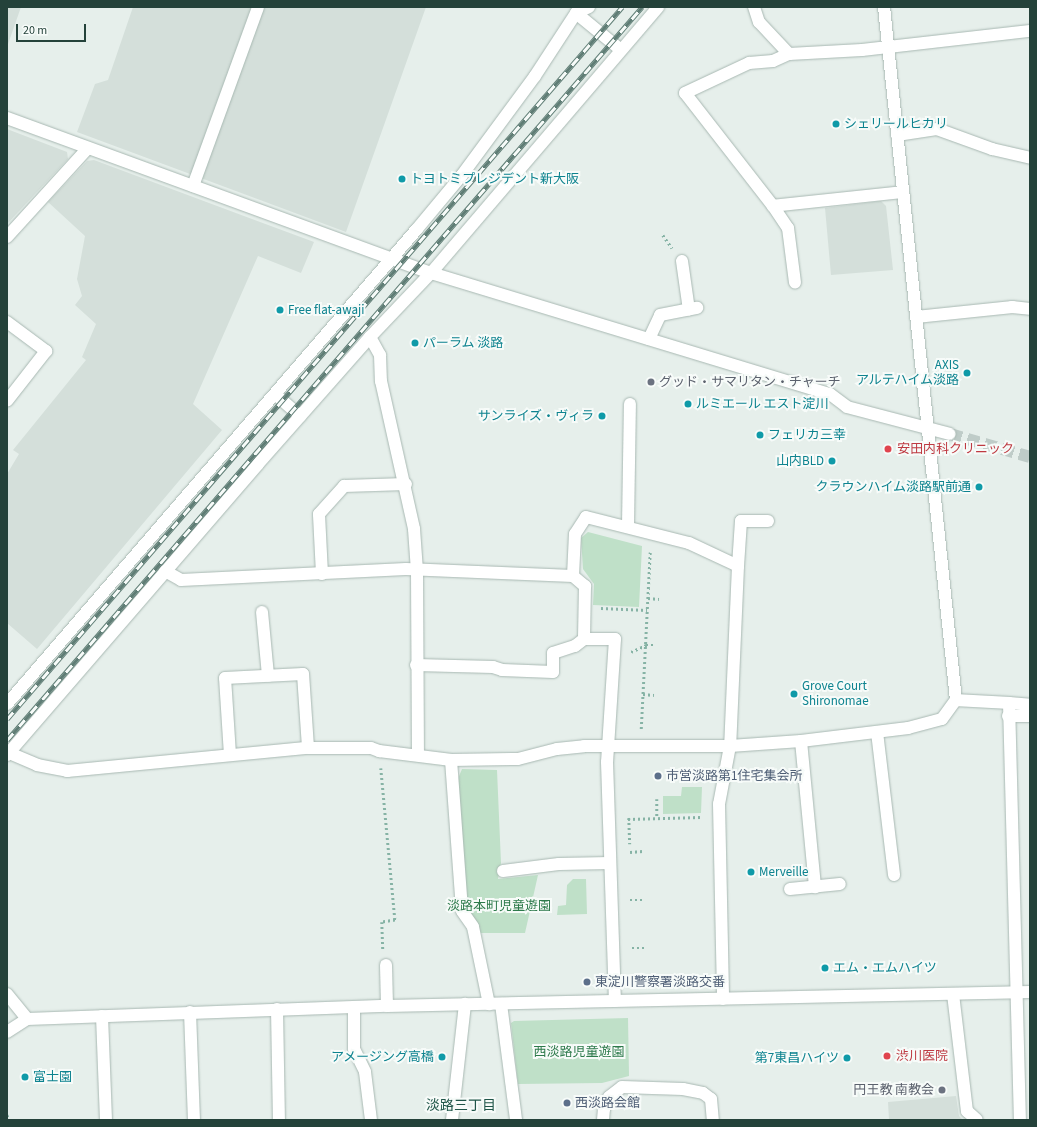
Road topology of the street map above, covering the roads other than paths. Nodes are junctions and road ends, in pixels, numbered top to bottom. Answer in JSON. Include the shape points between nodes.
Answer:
{"nodes":[{"id":1,"x":258,"y":7,"type":"edge"},
{"id":2,"x":589,"y":7,"type":"edge"},
{"id":3,"x":658,"y":7,"type":"edge"},
{"id":4,"x":754,"y":7,"type":"edge"},
{"id":5,"x":884,"y":7,"type":"edge"},
{"id":6,"x":578,"y":10,"type":"edge"},
{"id":7,"x":1030,"y":32,"type":"edge"},
{"id":8,"x":889,"y":46,"type":"junction"},
{"id":9,"x":621,"y":50,"type":"junction"},
{"id":10,"x":789,"y":54,"type":"junction"},
{"id":11,"x":7,"y":118,"type":"edge"},
{"id":12,"x":896,"y":135,"type":"junction"},
{"id":13,"x":88,"y":148,"type":"junction"},
{"id":14,"x":1030,"y":158,"type":"edge"},
{"id":15,"x":193,"y":186,"type":"junction"},
{"id":16,"x":903,"y":192,"type":"junction"},
{"id":17,"x":773,"y":206,"type":"junction"},
{"id":18,"x":7,"y":237,"type":"edge"},
{"id":19,"x":392,"y":260,"type":"junction"},
{"id":20,"x":682,"y":261,"type":"dead end"},
{"id":21,"x":431,"y":273,"type":"junction"},
{"id":22,"x":796,"y":283,"type":"dead end"},
{"id":23,"x":1030,"y":309,"type":"edge"},
{"id":24,"x":916,"y":317,"type":"junction"},
{"id":25,"x":7,"y":322,"type":"edge"},
{"id":26,"x":370,"y":337,"type":"junction"},
{"id":27,"x":649,"y":339,"type":"junction"},
{"id":28,"x":276,"y":395,"type":"junction"},
{"id":29,"x":7,"y":401,"type":"edge"},
{"id":30,"x":630,"y":404,"type":"dead end"},
{"id":31,"x":300,"y":416,"type":"junction"},
{"id":32,"x":928,"y":428,"type":"junction"},
{"id":33,"x":950,"y":434,"type":"tunnel mouth"},
{"id":34,"x":406,"y":484,"type":"junction"},
{"id":35,"x":768,"y":521,"type":"dead end"},
{"id":36,"x":628,"y":526,"type":"junction"},
{"id":37,"x":738,"y":566,"type":"junction"},
{"id":38,"x":165,"y":571,"type":"junction"},
{"id":39,"x":418,"y":571,"type":"junction"},
{"id":40,"x":322,"y":574,"type":"junction"},
{"id":41,"x":573,"y":576,"type":"junction"},
{"id":42,"x":262,"y":612,"type":"dead end"},
{"id":43,"x":584,"y":639,"type":"junction"},
{"id":44,"x":416,"y":665,"type":"junction"},
{"id":45,"x":268,"y":676,"type":"junction"},
{"id":46,"x":956,"y":700,"type":"junction"},
{"id":47,"x":1009,"y":703,"type":"junction"},
{"id":48,"x":7,"y":704,"type":"edge"},
{"id":49,"x":1030,"y":705,"type":"edge"},
{"id":50,"x":1008,"y":716,"type":"junction"},
{"id":51,"x":1030,"y":716,"type":"edge"},
{"id":52,"x":877,"y":732,"type":"junction"},
{"id":53,"x":801,"y":741,"type":"junction"},
{"id":54,"x":609,"y":746,"type":"junction"},
{"id":55,"x":730,"y":746,"type":"junction"},
{"id":56,"x":308,"y":748,"type":"junction"},
{"id":57,"x":8,"y":754,"type":"edge"},
{"id":58,"x":418,"y":754,"type":"junction"},
{"id":59,"x":230,"y":755,"type":"junction"},
{"id":60,"x":451,"y":760,"type":"junction"},
{"id":61,"x":610,"y":863,"type":"junction"},
{"id":62,"x":503,"y":871,"type":"dead end"},
{"id":63,"x":894,"y":875,"type":"dead end"},
{"id":64,"x":840,"y":884,"type":"dead end"},
{"id":65,"x":815,"y":887,"type":"junction"},
{"id":66,"x":790,"y":889,"type":"dead end"},
{"id":67,"x":386,"y":965,"type":"road end"},
{"id":68,"x":1024,"y":992,"type":"edge"},
{"id":69,"x":7,"y":994,"type":"edge"},
{"id":70,"x":952,"y":994,"type":"junction"},
{"id":71,"x":723,"y":999,"type":"junction"},
{"id":72,"x":615,"y":1001,"type":"junction"},
{"id":73,"x":466,"y":1004,"type":"junction"},
{"id":74,"x":495,"y":1004,"type":"junction"},
{"id":75,"x":387,"y":1006,"type":"junction"},
{"id":76,"x":354,"y":1007,"type":"junction"},
{"id":77,"x":277,"y":1010,"type":"junction"},
{"id":78,"x":190,"y":1012,"type":"junction"},
{"id":79,"x":102,"y":1016,"type":"junction"},
{"id":80,"x":27,"y":1019,"type":"junction"},
{"id":81,"x":7,"y":1032,"type":"edge"},
{"id":82,"x":1024,"y":1119,"type":"edge"},
{"id":83,"x":106,"y":1120,"type":"edge"},
{"id":84,"x":194,"y":1120,"type":"edge"},
{"id":85,"x":279,"y":1120,"type":"edge"},
{"id":86,"x":371,"y":1120,"type":"edge"},
{"id":87,"x":452,"y":1120,"type":"edge"},
{"id":88,"x":516,"y":1120,"type":"edge"},
{"id":89,"x":603,"y":1120,"type":"edge"},
{"id":90,"x":712,"y":1120,"type":"edge"},
{"id":91,"x":977,"y":1120,"type":"edge"}],
"edges":[{"from":1,"to":15,"type":"street"},
{"from":2,"to":6,"type":"street"},
{"from":3,"to":9,"type":"street"},
{"from":4,"to":10,"type":"street","via":[[759,22]]},
{"from":5,"to":8,"type":"street"},
{"from":6,"to":9,"type":"street"},
{"from":6,"to":19,"type":"street","via":[[535,76],[481,150]]},
{"from":7,"to":8,"type":"street"},
{"from":8,"to":10,"type":"street"},
{"from":8,"to":12,"type":"street"},
{"from":9,"to":21,"type":"street"},
{"from":10,"to":17,"type":"street","via":[[773,61],[749,63],[684,92]]},
{"from":11,"to":13,"type":"street"},
{"from":12,"to":14,"type":"street","via":[[936,129],[992,149]]},
{"from":12,"to":16,"type":"street"},
{"from":13,"to":15,"type":"street"},
{"from":13,"to":18,"type":"street"},
{"from":15,"to":19,"type":"street"},
{"from":16,"to":17,"type":"street"},
{"from":16,"to":24,"type":"street"},
{"from":17,"to":22,"type":"street","via":[[788,228]]},
{"from":19,"to":21,"type":"street"},
{"from":19,"to":28,"type":"street"},
{"from":20,"to":27,"type":"street","via":[[693,309],[660,315]]},
{"from":21,"to":26,"type":"street"},
{"from":21,"to":27,"type":"street"},
{"from":23,"to":24,"type":"street","via":[[1012,307]]},
{"from":24,"to":32,"type":"street"},
{"from":25,"to":29,"type":"street","via":[[46,350]]},
{"from":26,"to":31,"type":"street"},
{"from":26,"to":34,"type":"street","via":[[380,355],[381,381]]},
{"from":27,"to":32,"type":"street","via":[[830,394],[847,408]]},
{"from":28,"to":31,"type":"street"},
{"from":28,"to":48,"type":"street"},
{"from":30,"to":36,"type":"street"},
{"from":31,"to":38,"type":"street"},
{"from":32,"to":33,"type":"street"},
{"from":32,"to":46,"type":"street"},
{"from":34,"to":39,"type":"street"},
{"from":34,"to":40,"type":"street","via":[[344,486],[319,514]]},
{"from":35,"to":37,"type":"street","via":[[741,521]]},
{"from":36,"to":37,"type":"street","via":[[689,543]]},
{"from":36,"to":41,"type":"street","via":[[586,517],[575,534]]},
{"from":37,"to":55,"type":"street"},
{"from":38,"to":40,"type":"street","via":[[182,580]]},
{"from":38,"to":57,"type":"street"},
{"from":39,"to":40,"type":"street"},
{"from":39,"to":41,"type":"street"},
{"from":39,"to":44,"type":"street"},
{"from":41,"to":43,"type":"street","via":[[585,586]]},
{"from":42,"to":45,"type":"street"},
{"from":43,"to":44,"type":"street","via":[[575,646],[553,653],[553,672]]},
{"from":43,"to":54,"type":"street","via":[[615,639]]},
{"from":44,"to":58,"type":"street"},
{"from":45,"to":56,"type":"street","via":[[303,674]]},
{"from":45,"to":59,"type":"street","via":[[225,678]]},
{"from":46,"to":47,"type":"street"},
{"from":46,"to":52,"type":"street","via":[[942,719],[908,728]]},
{"from":47,"to":49,"type":"street"},
{"from":47,"to":50,"type":"street"},
{"from":50,"to":51,"type":"street"},
{"from":50,"to":68,"type":"street"},
{"from":52,"to":53,"type":"street"},
{"from":52,"to":63,"type":"street"},
{"from":53,"to":55,"type":"street"},
{"from":53,"to":65,"type":"street"},
{"from":54,"to":55,"type":"street"},
{"from":54,"to":60,"type":"street","via":[[557,749],[518,759]]},
{"from":54,"to":61,"type":"street"},
{"from":55,"to":71,"type":"street","via":[[719,804]]},
{"from":56,"to":58,"type":"street","via":[[371,748]]},
{"from":56,"to":59,"type":"street"},
{"from":57,"to":59,"type":"street","via":[[37,765],[67,771]]},
{"from":58,"to":60,"type":"street"},
{"from":60,"to":74,"type":"street","via":[[462,911],[473,927]]},
{"from":61,"to":62,"type":"street","via":[[560,864]]},
{"from":61,"to":72,"type":"street"},
{"from":64,"to":65,"type":"street"},
{"from":65,"to":66,"type":"street"},
{"from":67,"to":75,"type":"street"},
{"from":68,"to":70,"type":"street"},
{"from":68,"to":82,"type":"street"},
{"from":69,"to":80,"type":"street"},
{"from":70,"to":71,"type":"street"},
{"from":70,"to":91,"type":"street","via":[[967,1111]]},
{"from":71,"to":72,"type":"street"},
{"from":72,"to":74,"type":"street"},
{"from":73,"to":74,"type":"street"},
{"from":73,"to":75,"type":"street"},
{"from":73,"to":87,"type":"street"},
{"from":74,"to":88,"type":"street"},
{"from":75,"to":76,"type":"street"},
{"from":76,"to":77,"type":"street"},
{"from":76,"to":86,"type":"street","via":[[354,1049],[365,1072]]},
{"from":77,"to":78,"type":"street"},
{"from":77,"to":85,"type":"street"},
{"from":78,"to":79,"type":"street"},
{"from":78,"to":84,"type":"street"},
{"from":79,"to":80,"type":"street"},
{"from":79,"to":83,"type":"street"},
{"from":80,"to":81,"type":"street"},
{"from":89,"to":90,"type":"street","via":[[609,1097],[622,1087],[683,1089],[703,1093],[711,1099]]}]}
